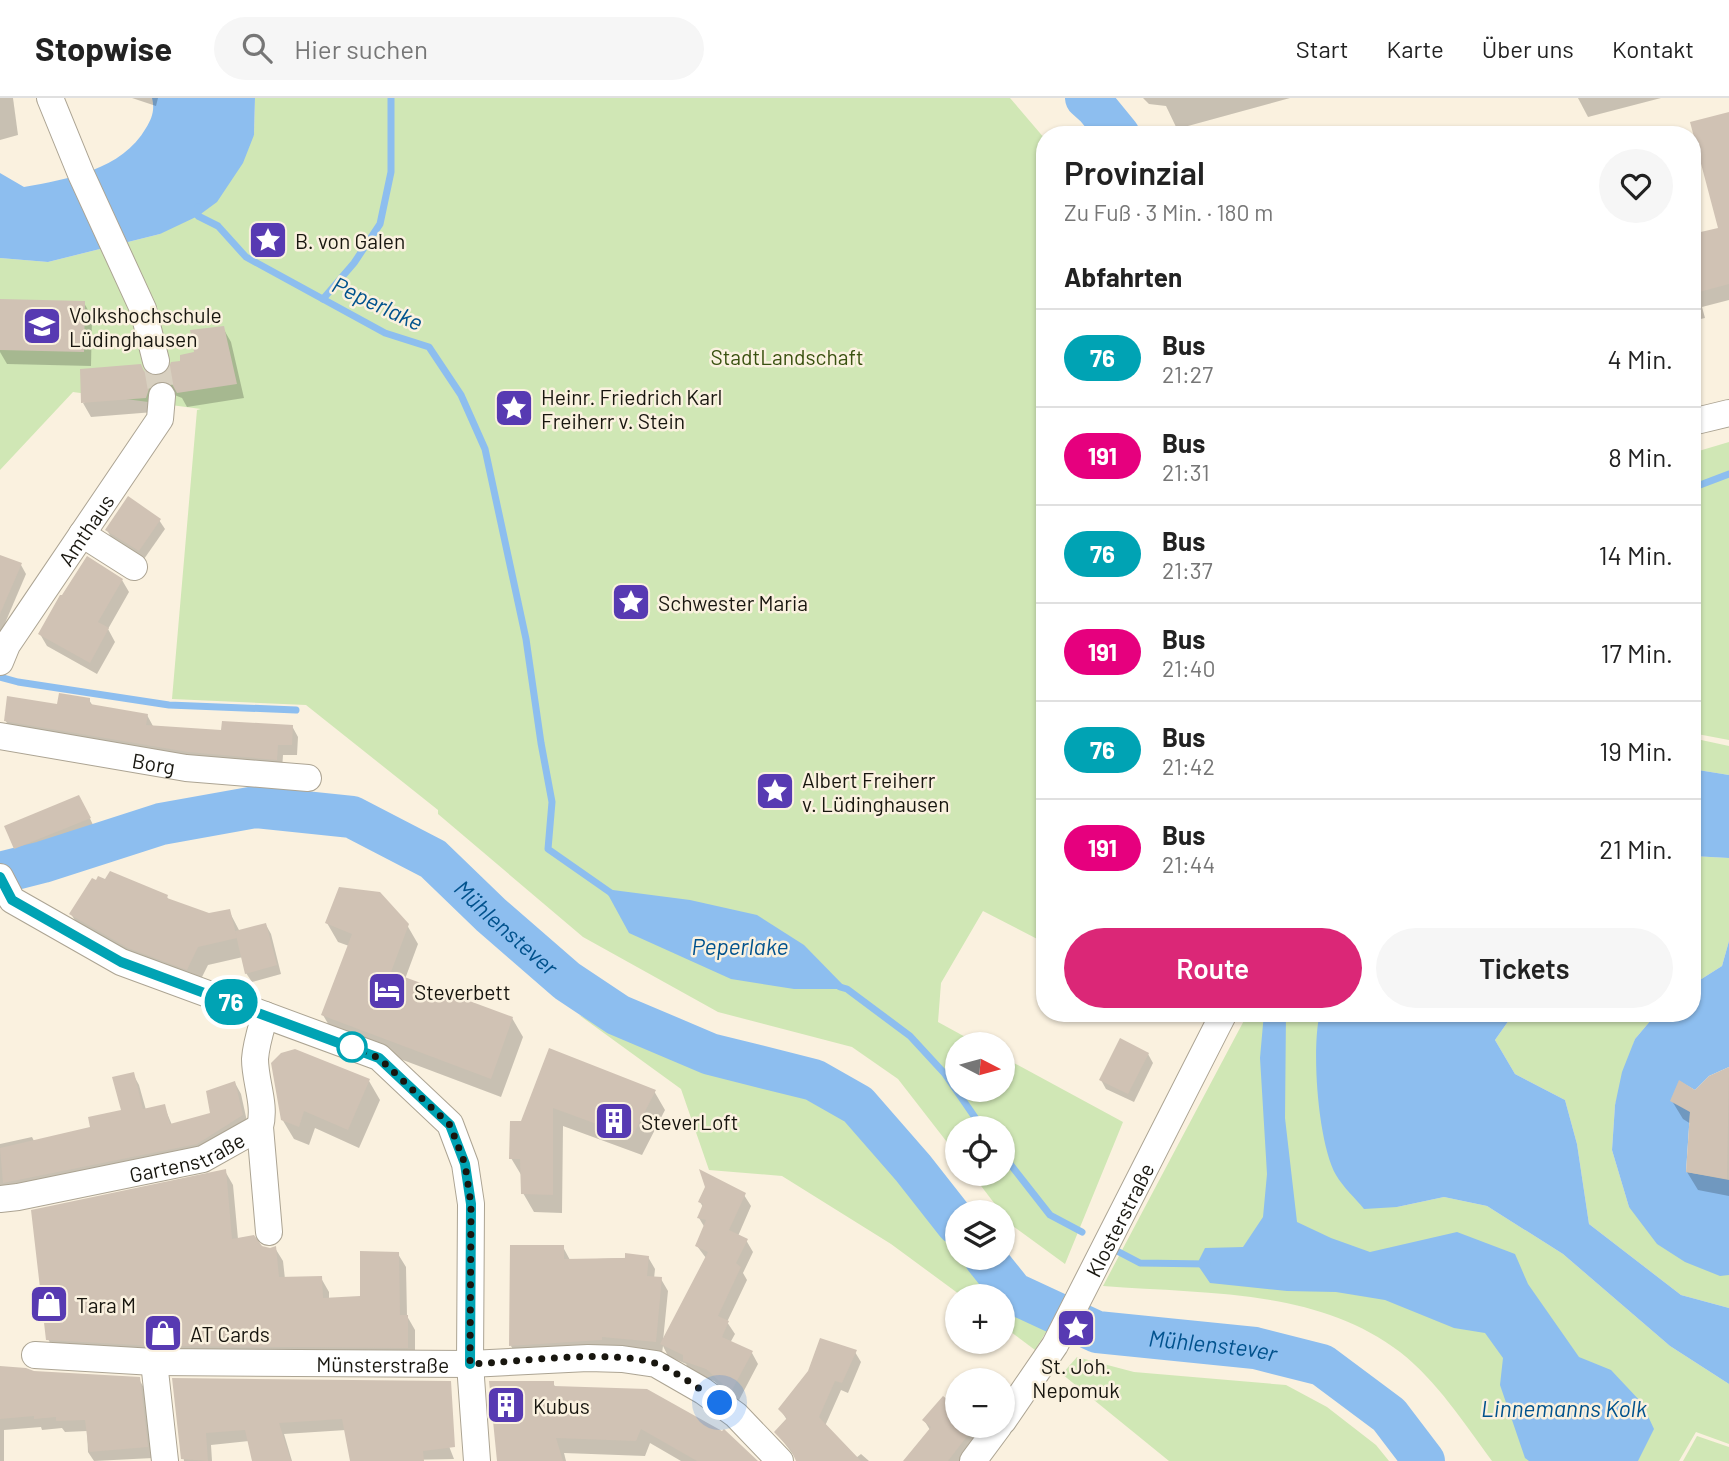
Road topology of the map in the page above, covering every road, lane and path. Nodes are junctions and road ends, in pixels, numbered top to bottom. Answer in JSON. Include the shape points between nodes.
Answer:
{"nodes":[{"id":1,"x":50,"y":98,"type":"edge"},
{"id":2,"x":156,"y":361,"type":"tunnel mouth"},
{"id":3,"x":162,"y":396,"type":"tunnel mouth"},
{"id":4,"x":1729,"y":413,"type":"edge"},
{"id":5,"x":1701,"y":420,"type":"edge"},
{"id":6,"x":82,"y":534,"type":"junction"},
{"id":7,"x":134,"y":567,"type":"dead end"},
{"id":8,"x":4,"y":653,"type":"edge"},
{"id":9,"x":0,"y":736,"type":"edge"},
{"id":10,"x":307,"y":778,"type":"dead end"},
{"id":11,"x":5,"y":895,"type":"edge"},
{"id":12,"x":265,"y":1014,"type":"junction"},
{"id":13,"x":1219,"y":1022,"type":"edge"},
{"id":14,"x":260,"y":1127,"type":"junction"},
{"id":15,"x":9,"y":1198,"type":"edge"},
{"id":16,"x":269,"y":1232,"type":"dead end"},
{"id":17,"x":35,"y":1356,"type":"dead end"},
{"id":18,"x":154,"y":1362,"type":"junction"},
{"id":19,"x":470,"y":1364,"type":"junction"},
{"id":20,"x":1015,"y":1403,"type":"edge"},
{"id":21,"x":990,"y":1438,"type":"edge"},
{"id":22,"x":165,"y":1461,"type":"edge"},
{"id":23,"x":477,"y":1461,"type":"edge"},
{"id":24,"x":780,"y":1461,"type":"edge"},
{"id":25,"x":972,"y":1461,"type":"edge"}],
"edges":[{"from":1,"to":2,"type":"street","via":[[143,309]]},
{"from":3,"to":6,"type":"street","name":"Amthaus","via":[[160,419]]},
{"from":4,"to":5,"type":"street"},
{"from":6,"to":7,"type":"street"},
{"from":6,"to":8,"type":"street","name":"Amthaus"},
{"from":9,"to":10,"type":"street","name":"Borg","via":[[186,768]]},
{"from":11,"to":12,"type":"street","via":[[121,962]]},
{"from":12,"to":14,"type":"street","name":"Gartenstraße","via":[[255,1060],[263,1116]]},
{"from":12,"to":19,"type":"street","via":[[379,1058],[450,1125],[465,1164],[471,1204]]},
{"from":13,"to":20,"type":"street","name":"Klosterstraße","via":[[1055,1345]]},
{"from":14,"to":15,"type":"street","name":"Gartenstraße","via":[[203,1158]]},
{"from":14,"to":16,"type":"street"},
{"from":17,"to":18,"type":"street","name":"Münsterstraße"},
{"from":18,"to":19,"type":"street","name":"Münsterstraße"},
{"from":18,"to":22,"type":"street"},
{"from":19,"to":23,"type":"street"},
{"from":19,"to":24,"type":"street","name":"Münsterstraße","via":[[588,1358],[656,1364],[736,1415]]},
{"from":21,"to":25,"type":"street"}]}
